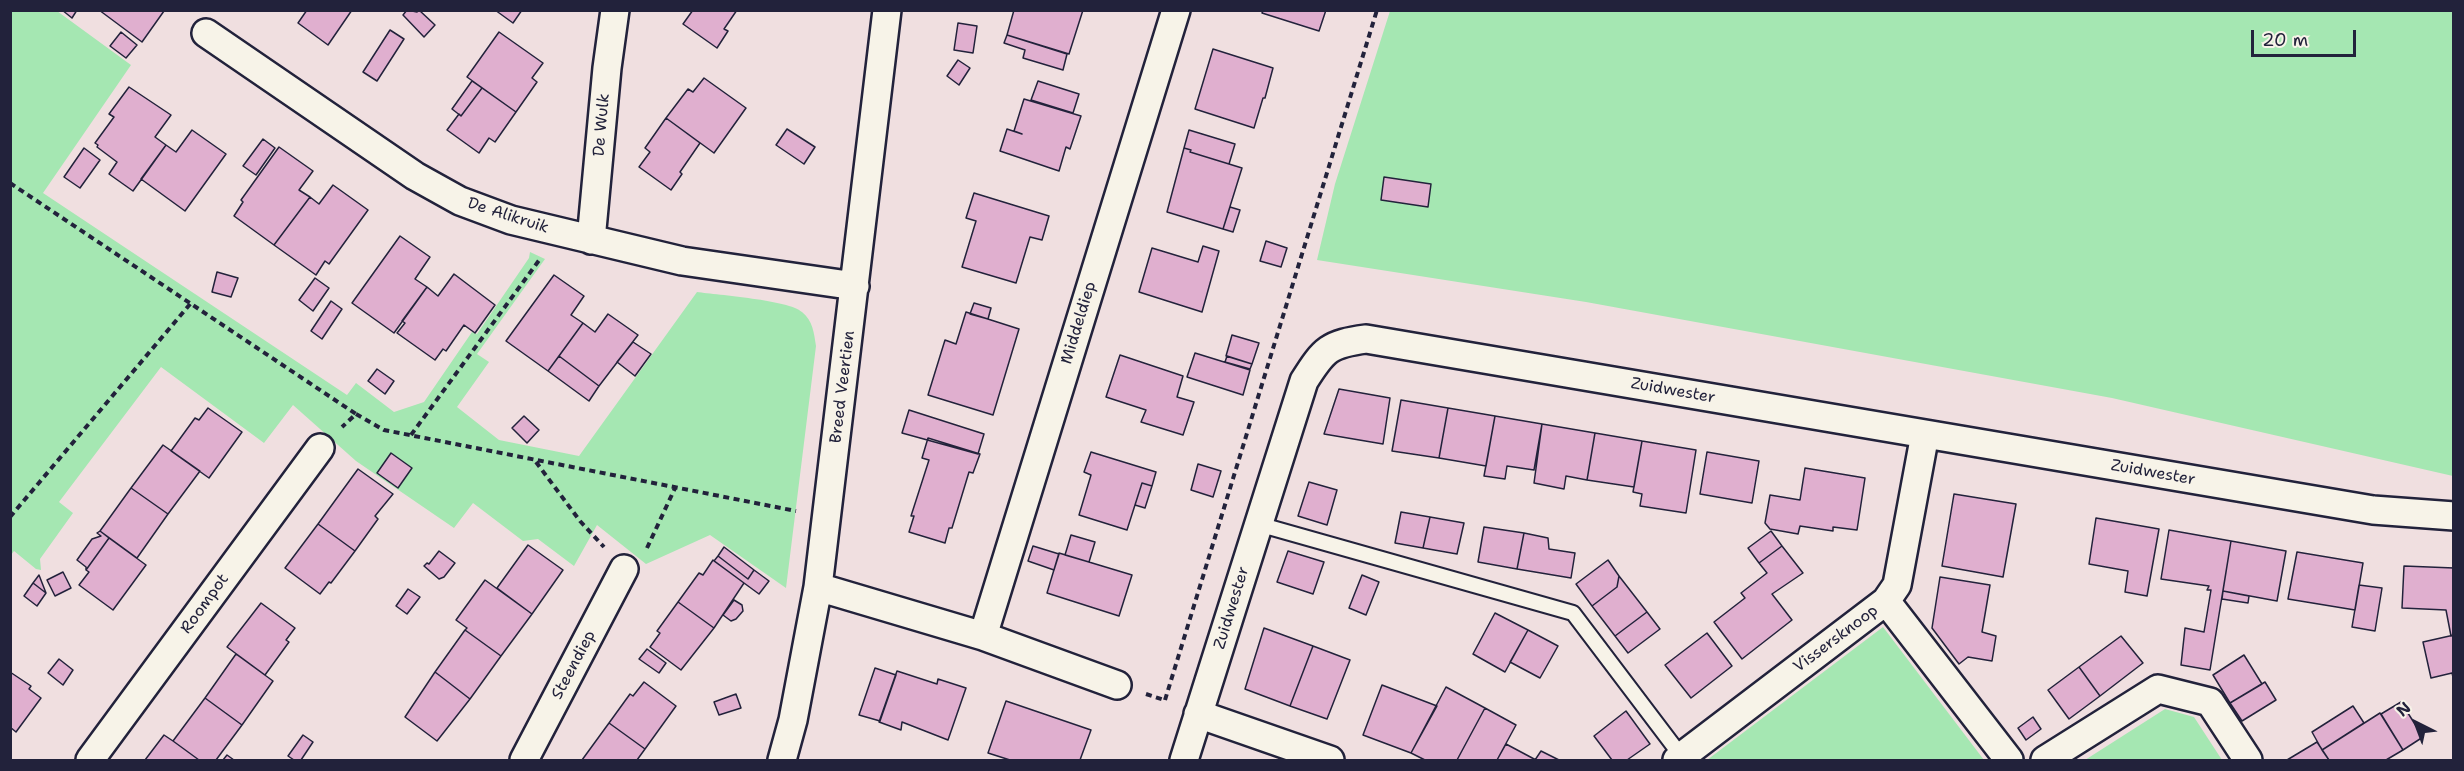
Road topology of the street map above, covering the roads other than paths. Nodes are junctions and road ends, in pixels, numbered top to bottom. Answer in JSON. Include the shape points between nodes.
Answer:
{"nodes":[{"id":1,"x":615,"y":10,"type":"edge"},
{"id":2,"x":887,"y":10,"type":"edge"},
{"id":3,"x":1176,"y":10,"type":"edge"},
{"id":4,"x":206,"y":33,"type":"dead end"},
{"id":5,"x":591,"y":240,"type":"junction"},
{"id":6,"x":855,"y":286,"type":"junction"},
{"id":7,"x":1925,"y":434,"type":"junction"},
{"id":8,"x":320,"y":448,"type":"road end"},
{"id":9,"x":2454,"y":516,"type":"edge"},
{"id":10,"x":1258,"y":524,"type":"junction"},
{"id":11,"x":624,"y":569,"type":"road end"},
{"id":12,"x":818,"y":587,"type":"junction"},
{"id":13,"x":1887,"y":601,"type":"junction"},
{"id":14,"x":983,"y":636,"type":"junction"},
{"id":15,"x":1117,"y":685,"type":"road end"},
{"id":16,"x":1198,"y":714,"type":"junction"},
{"id":17,"x":1680,"y":759,"type":"edge"},
{"id":18,"x":90,"y":760,"type":"edge"},
{"id":19,"x":524,"y":760,"type":"edge"},
{"id":20,"x":782,"y":760,"type":"edge"},
{"id":21,"x":1184,"y":760,"type":"edge"},
{"id":22,"x":1330,"y":760,"type":"edge"},
{"id":23,"x":2009,"y":760,"type":"edge"},
{"id":24,"x":2045,"y":760,"type":"edge"},
{"id":25,"x":2248,"y":760,"type":"edge"}],
"edges":[{"from":1,"to":5,"type":"street","name":"De Wulk"},
{"from":2,"to":6,"type":"street","name":"Breed Veertien"},
{"from":3,"to":14,"type":"street","name":"Middeldiep"},
{"from":4,"to":5,"type":"street","name":"De Alikruik","via":[[415,176],[460,201],[511,220]]},
{"from":5,"to":6,"type":"street","name":"De Alikruik","via":[[682,261]]},
{"from":6,"to":12,"type":"street","name":"Breed Veertien"},
{"from":7,"to":9,"type":"street","name":"Zuidwester","via":[[2373,510]]},
{"from":7,"to":10,"type":"street","name":"Zuidwester","via":[[1366,339],[1340,342],[1318,358],[1304,381]]},
{"from":7,"to":13,"type":"street","name":"Vissersknoop","via":[[1897,585]]},
{"from":8,"to":18,"type":"street","name":"Roompot"},
{"from":10,"to":16,"type":"street","name":"Zuidwester"},
{"from":10,"to":17,"type":"lane","via":[[1573,613]]},
{"from":11,"to":19,"type":"street","name":"Steendiep"},
{"from":12,"to":14,"type":"street"},
{"from":12,"to":20,"type":"street","name":"Breed Veertien"},
{"from":13,"to":17,"type":"street","name":"Vissersknoop"},
{"from":13,"to":23,"type":"street"},
{"from":14,"to":15,"type":"street"},
{"from":16,"to":21,"type":"street","name":"Zuidwester"},
{"from":16,"to":22,"type":"street"},
{"from":24,"to":25,"type":"street","via":[[2158,689],[2210,702]]}]}
